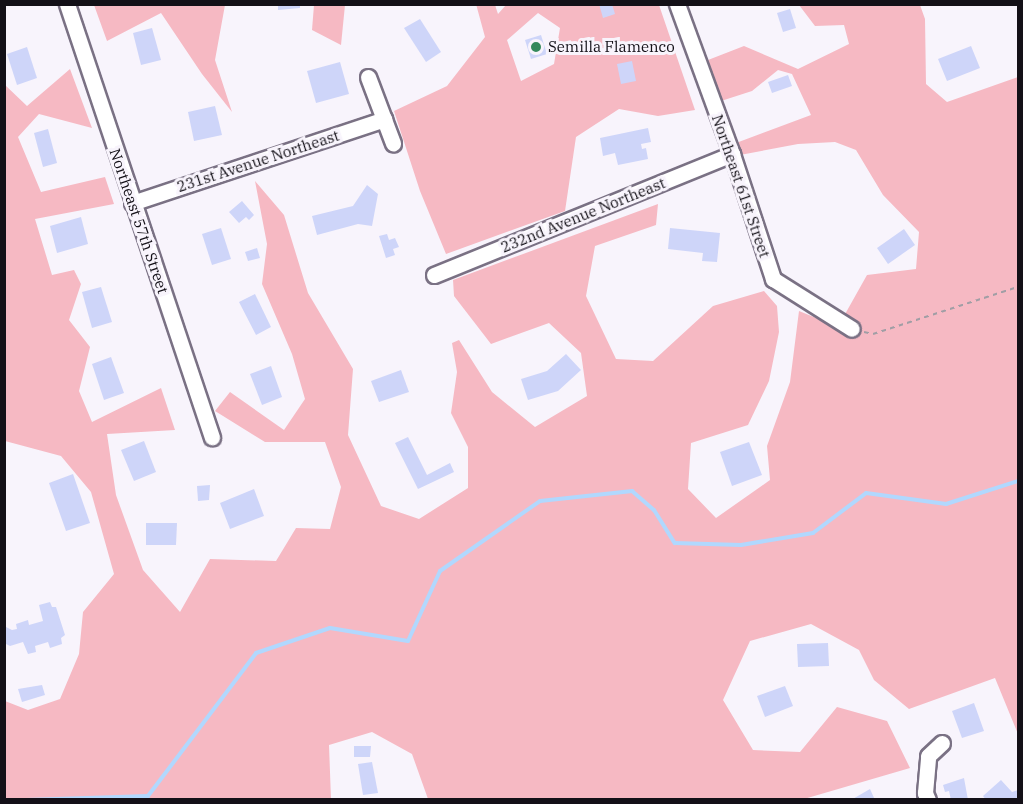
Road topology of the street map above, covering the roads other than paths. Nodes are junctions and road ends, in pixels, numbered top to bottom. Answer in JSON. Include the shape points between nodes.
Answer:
{"nodes":[{"id":1,"x":67,"y":4,"type":"edge"},
{"id":2,"x":677,"y":4,"type":"edge"},
{"id":3,"x":368,"y":77,"type":"dead end"},
{"id":4,"x":384,"y":119,"type":"junction"},
{"id":5,"x":393,"y":143,"type":"dead end"},
{"id":6,"x":732,"y":154,"type":"junction"},
{"id":7,"x":132,"y":203,"type":"junction"},
{"id":8,"x":434,"y":275,"type":"dead end"},
{"id":9,"x":852,"y":329,"type":"road end"},
{"id":10,"x":212,"y":437,"type":"dead end"},
{"id":11,"x":942,"y":744,"type":"dead end"},
{"id":12,"x":928,"y":800,"type":"edge"}],
"edges":[{"from":1,"to":7,"type":"street","name":"Northeast 57th Street"},
{"from":2,"to":6,"type":"street","name":"Northeast 61st Street"},
{"from":3,"to":4,"type":"street"},
{"from":4,"to":5,"type":"street"},
{"from":4,"to":7,"type":"street","name":"231st Avenue Northeast"},
{"from":6,"to":8,"type":"street","name":"232nd Avenue Northeast"},
{"from":6,"to":9,"type":"street","name":"Northeast 61st Street","via":[[773,279]]},
{"from":7,"to":10,"type":"street","name":"Northeast 57th Street"},
{"from":11,"to":12,"type":"street","via":[[928,756]]}]}
